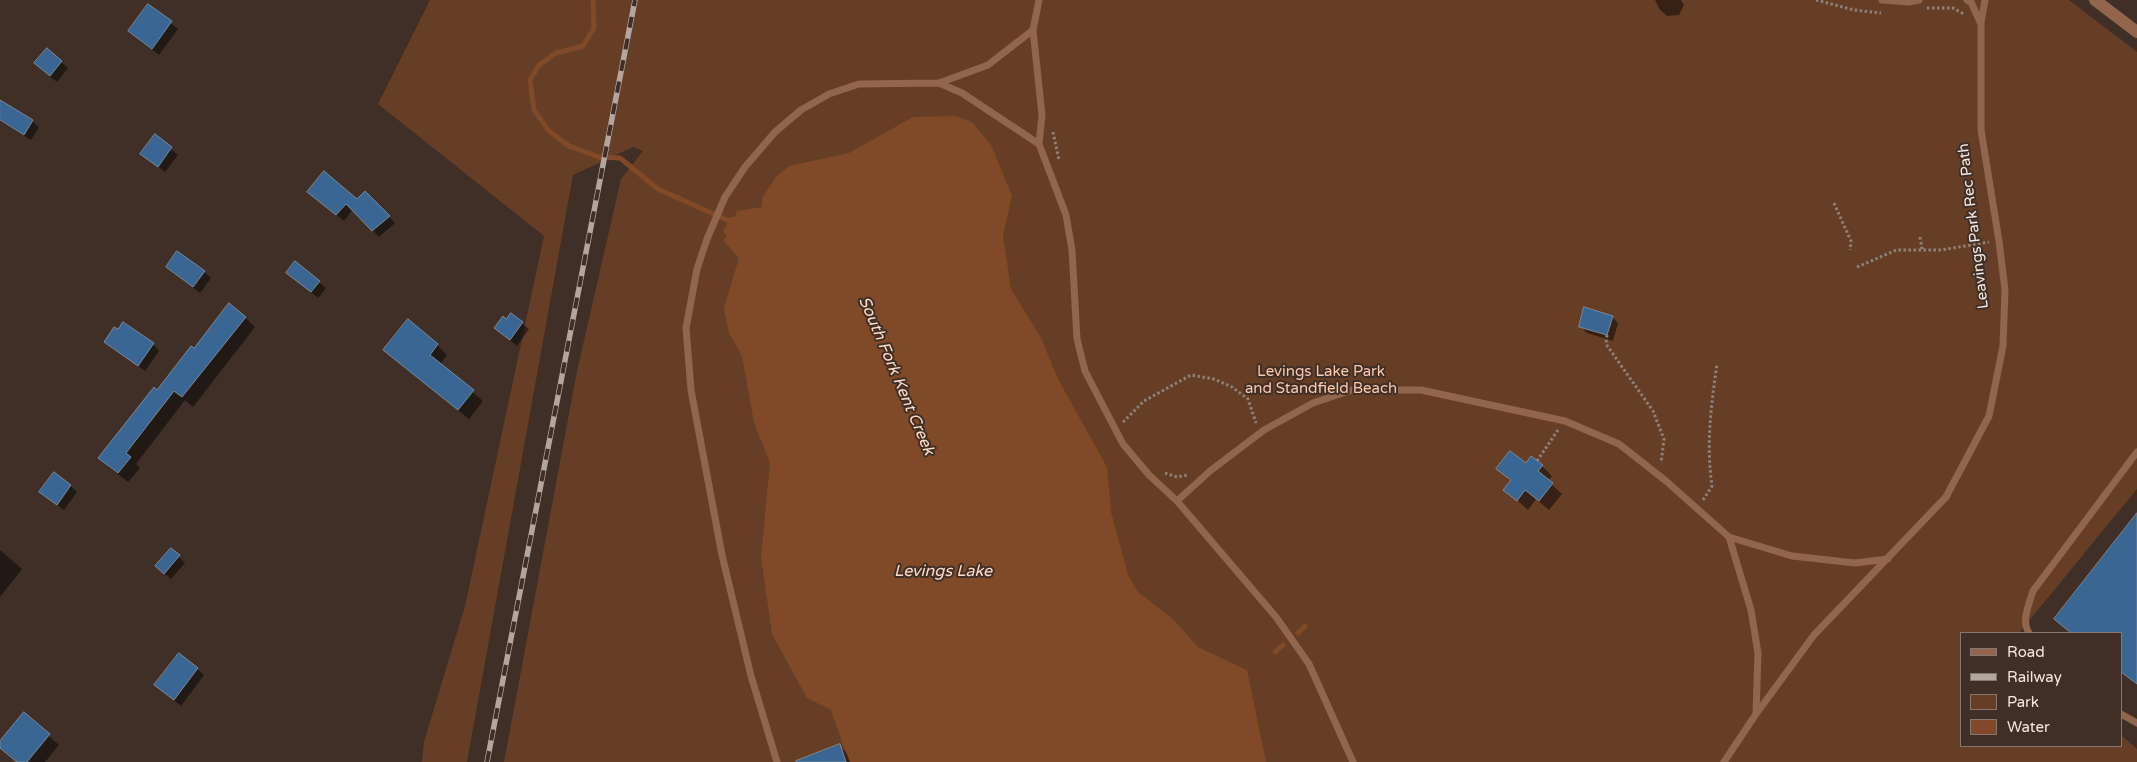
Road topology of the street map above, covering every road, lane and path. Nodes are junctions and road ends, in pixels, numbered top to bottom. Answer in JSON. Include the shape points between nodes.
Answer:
{"nodes":[{"id":1,"x":1039,"y":0,"type":"edge"},
{"id":2,"x":1882,"y":0,"type":"edge"},
{"id":3,"x":1919,"y":0,"type":"edge"},
{"id":4,"x":1967,"y":0,"type":"edge"},
{"id":5,"x":1985,"y":0,"type":"edge"},
{"id":6,"x":2095,"y":0,"type":"edge"},
{"id":7,"x":1964,"y":14,"type":"dead end"},
{"id":8,"x":1969,"y":20,"type":"dead end"},
{"id":9,"x":1981,"y":22,"type":"junction"},
{"id":10,"x":1033,"y":30,"type":"junction"},
{"id":11,"x":2137,"y":32,"type":"edge"},
{"id":12,"x":939,"y":83,"type":"junction"},
{"id":13,"x":1052,"y":131,"type":"dead end"},
{"id":14,"x":1039,"y":144,"type":"junction"},
{"id":15,"x":1059,"y":162,"type":"dead end"},
{"id":16,"x":1834,"y":203,"type":"dead end"},
{"id":17,"x":1986,"y":234,"type":"dead end"},
{"id":18,"x":1920,"y":237,"type":"dead end"},
{"id":19,"x":1999,"y":241,"type":"junction"},
{"id":20,"x":1987,"y":242,"type":"junction"},
{"id":21,"x":1922,"y":249,"type":"junction"},
{"id":22,"x":1850,"y":250,"type":"dead end"},
{"id":23,"x":1988,"y":250,"type":"dead end"},
{"id":24,"x":1857,"y":267,"type":"dead end"},
{"id":25,"x":1607,"y":335,"type":"dead end"},
{"id":26,"x":1717,"y":364,"type":"dead end"},
{"id":27,"x":1116,"y":416,"type":"dead end"},
{"id":28,"x":1565,"y":420,"type":"junction"},
{"id":29,"x":1121,"y":423,"type":"junction"},
{"id":30,"x":1258,"y":426,"type":"dead end"},
{"id":31,"x":1125,"y":429,"type":"dead end"},
{"id":32,"x":2137,"y":452,"type":"edge"},
{"id":33,"x":1537,"y":461,"type":"dead end"},
{"id":34,"x":1656,"y":461,"type":"dead end"},
{"id":35,"x":1159,"y":469,"type":"dead end"},
{"id":36,"x":1192,"y":475,"type":"dead end"},
{"id":37,"x":1177,"y":501,"type":"junction"},
{"id":38,"x":1697,"y":508,"type":"junction"},
{"id":39,"x":1729,"y":537,"type":"junction"},
{"id":40,"x":1888,"y":559,"type":"junction"},
{"id":41,"x":2028,"y":632,"type":"edge"},
{"id":42,"x":1756,"y":714,"type":"junction"},
{"id":43,"x":2122,"y":715,"type":"edge"},
{"id":44,"x":2137,"y":724,"type":"edge"},
{"id":45,"x":777,"y":762,"type":"edge"},
{"id":46,"x":1352,"y":762,"type":"edge"},
{"id":47,"x":1724,"y":762,"type":"edge"}],
"edges":[{"from":1,"to":10,"type":"lane"},
{"from":2,"to":3,"type":"lane"},
{"from":4,"to":9,"type":"lane"},
{"from":5,"to":9,"type":"lane"},
{"from":6,"to":11,"type":"street"},
{"from":7,"to":8,"type":"path"},
{"from":9,"to":19,"type":"lane","via":[[1981,130]]},
{"from":10,"to":12,"type":"lane","via":[[988,65]]},
{"from":10,"to":14,"type":"lane","via":[[1042,115]]},
{"from":12,"to":14,"type":"lane","via":[[962,93]]},
{"from":12,"to":45,"type":"lane","via":[[859,84],[829,94],[802,110],[775,132],[725,197],[697,269],[686,328],[691,390],[722,555],[751,676]]},
{"from":13,"to":15,"type":"path"},
{"from":14,"to":37,"type":"lane","via":[[1066,215],[1072,250],[1077,339],[1085,371],[1123,444]]},
{"from":16,"to":22,"type":"path","via":[[1851,242]]},
{"from":17,"to":20,"type":"path","name":"Leavings Park Rec Path"},
{"from":18,"to":21,"type":"path"},
{"from":19,"to":20,"type":"path"},
{"from":19,"to":40,"type":"lane","via":[[2004,290],[2003,346],[1989,416],[1946,497]]},
{"from":20,"to":21,"type":"path","via":[[1941,250]]},
{"from":20,"to":23,"type":"path","name":"Leavings Park Rec Path"},
{"from":21,"to":24,"type":"path","via":[[1896,250]]},
{"from":25,"to":34,"type":"path","via":[[1606,344],[1653,412],[1664,439],[1660,465]]},
{"from":26,"to":38,"type":"path","via":[[1709,463],[1712,486]]},
{"from":27,"to":29,"type":"path"},
{"from":28,"to":33,"type":"path"},
{"from":28,"to":37,"type":"lane","via":[[1421,390],[1352,390],[1313,403],[1264,430],[1210,470]]},
{"from":28,"to":38,"type":"lane","via":[[1619,444]]},
{"from":29,"to":30,"type":"path","via":[[1144,402],[1191,375],[1214,379],[1248,399]]},
{"from":29,"to":31,"type":"path"},
{"from":32,"to":41,"type":"lane","via":[[2033,591],[2026,613]]},
{"from":35,"to":36,"type":"path","via":[[1178,477]]},
{"from":37,"to":46,"type":"lane","via":[[1276,617],[1309,664]]},
{"from":38,"to":39,"type":"lane"},
{"from":39,"to":40,"type":"lane","via":[[1792,556],[1855,563]]},
{"from":39,"to":42,"type":"lane","via":[[1751,610],[1756,644]]},
{"from":40,"to":42,"type":"lane","via":[[1814,636]]},
{"from":42,"to":47,"type":"lane"},
{"from":43,"to":44,"type":"lane"}]}
